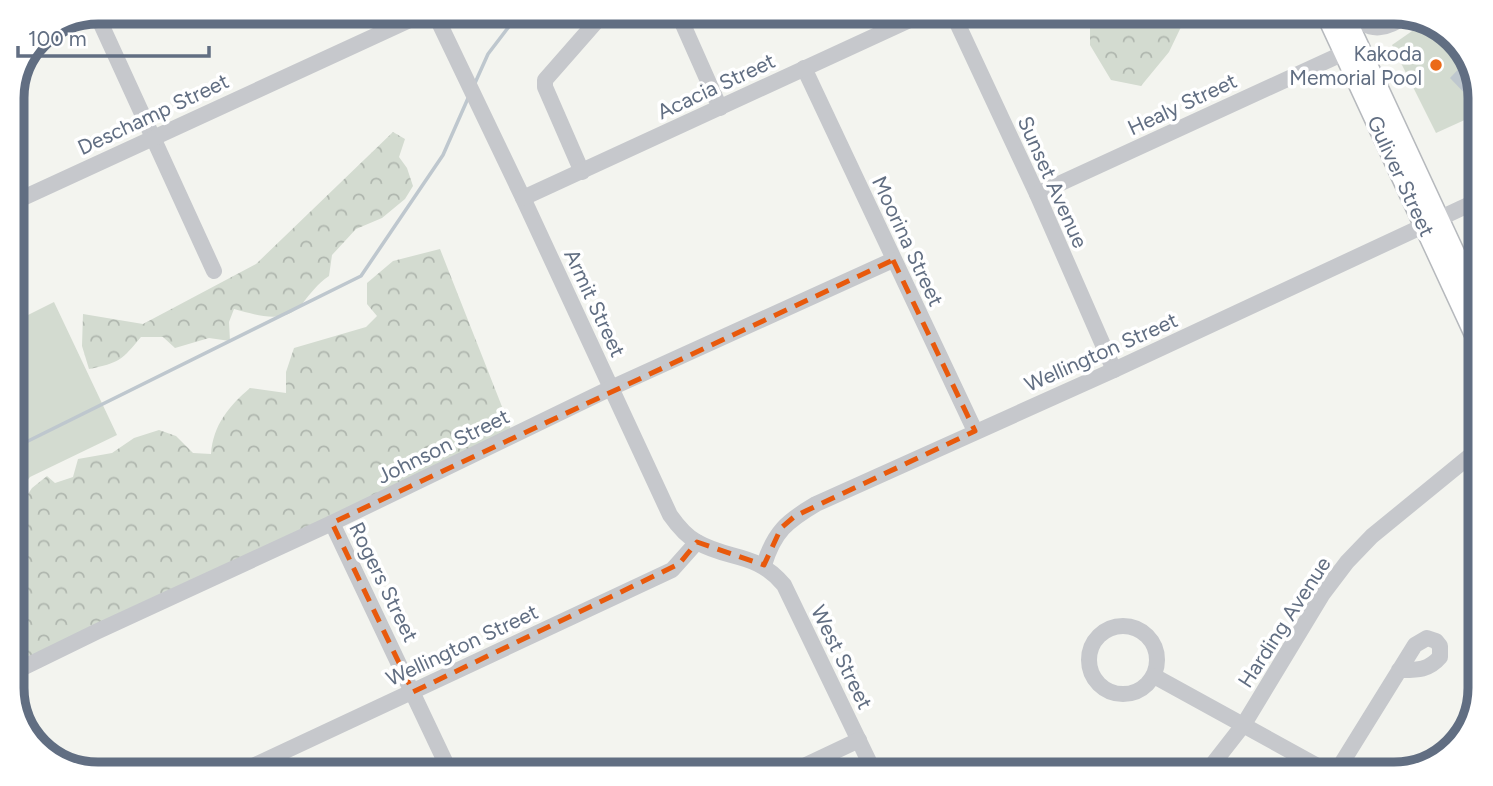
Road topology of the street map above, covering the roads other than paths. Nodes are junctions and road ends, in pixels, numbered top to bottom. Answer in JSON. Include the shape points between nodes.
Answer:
{"nodes":[{"id":1,"x":101,"y":24,"type":"edge"},
{"id":2,"x":401,"y":24,"type":"edge"},
{"id":3,"x":439,"y":24,"type":"edge"},
{"id":4,"x":594,"y":24,"type":"edge"},
{"id":5,"x":682,"y":24,"type":"edge"},
{"id":6,"x":901,"y":24,"type":"edge"},
{"id":7,"x":958,"y":24,"type":"edge"},
{"id":8,"x":1331,"y":24,"type":"edge"},
{"id":9,"x":1348,"y":24,"type":"edge"},
{"id":10,"x":1364,"y":24,"type":"edge"},
{"id":11,"x":1394,"y":24,"type":"edge"},
{"id":12,"x":1344,"y":53,"type":"junction"},
{"id":13,"x":804,"y":68,"type":"junction"},
{"id":14,"x":720,"y":108,"type":"junction"},
{"id":15,"x":153,"y":137,"type":"junction"},
{"id":16,"x":582,"y":172,"type":"junction"},
{"id":17,"x":1037,"y":194,"type":"junction"},
{"id":18,"x":25,"y":197,"type":"edge"},
{"id":19,"x":523,"y":198,"type":"junction"},
{"id":20,"x":1468,"y":205,"type":"edge"},
{"id":21,"x":1432,"y":222,"type":"junction"},
{"id":22,"x":893,"y":260,"type":"junction"},
{"id":23,"x":214,"y":271,"type":"dead end"},
{"id":24,"x":1468,"y":285,"type":"edge"},
{"id":25,"x":1468,"y":316,"type":"edge"},
{"id":26,"x":1114,"y":370,"type":"junction"},
{"id":27,"x":611,"y":388,"type":"junction"},
{"id":28,"x":975,"y":431,"type":"junction"},
{"id":29,"x":1468,"y":458,"type":"edge"},
{"id":30,"x":332,"y":523,"type":"junction"},
{"id":31,"x":697,"y":542,"type":"junction"},
{"id":32,"x":764,"y":565,"type":"junction"},
{"id":33,"x":25,"y":667,"type":"edge"},
{"id":34,"x":1399,"y":670,"type":"dead end"},
{"id":35,"x":1154,"y":676,"type":"junction"},
{"id":36,"x":413,"y":692,"type":"junction"},
{"id":37,"x":1244,"y":724,"type":"junction"},
{"id":38,"x":859,"y":740,"type":"junction"},
{"id":39,"x":262,"y":762,"type":"edge"},
{"id":40,"x":446,"y":762,"type":"edge"},
{"id":41,"x":812,"y":762,"type":"edge"},
{"id":42,"x":869,"y":762,"type":"edge"},
{"id":43,"x":1214,"y":762,"type":"edge"},
{"id":44,"x":1312,"y":762,"type":"edge"},
{"id":45,"x":1341,"y":762,"type":"edge"}],
"edges":[{"from":1,"to":15,"type":"street"},
{"from":2,"to":15,"type":"street","name":"Deschamp Street"},
{"from":3,"to":19,"type":"street","name":"Armit Street"},
{"from":4,"to":16,"type":"street","via":[[545,80]]},
{"from":5,"to":14,"type":"street"},
{"from":6,"to":13,"type":"street","name":"Acacia Street"},
{"from":7,"to":17,"type":"street","name":"Sunset Avenue"},
{"from":8,"to":12,"type":"main road","name":"Guliver Street"},
{"from":9,"to":21,"type":"main road","name":"Guliver Street"},
{"from":10,"to":11,"type":"street"},
{"from":12,"to":17,"type":"street","name":"Healy Street"},
{"from":12,"to":21,"type":"main road","name":"Guliver Street"},
{"from":13,"to":14,"type":"street","name":"Acacia Street"},
{"from":13,"to":22,"type":"street","name":"Moorina Street"},
{"from":14,"to":16,"type":"street","name":"Acacia Street"},
{"from":15,"to":18,"type":"street","name":"Deschamp Street"},
{"from":15,"to":23,"type":"street"},
{"from":16,"to":19,"type":"street","name":"Acacia Street"},
{"from":17,"to":26,"type":"street","name":"Sunset Avenue"},
{"from":19,"to":27,"type":"street","name":"Armit Street"},
{"from":20,"to":21,"type":"street","name":"Wellington Street"},
{"from":21,"to":24,"type":"main road","name":"Guliver Street"},
{"from":21,"to":25,"type":"main road","name":"Guliver Street"},
{"from":21,"to":26,"type":"street","name":"Wellington Street"},
{"from":22,"to":27,"type":"street","name":"Johnson Street"},
{"from":22,"to":28,"type":"street","name":"Moorina Street"},
{"from":26,"to":28,"type":"street","name":"Wellington Street"},
{"from":27,"to":30,"type":"street","name":"Johnson Street"},
{"from":27,"to":31,"type":"street","name":"Armit Street","via":[[670,515]]},
{"from":28,"to":32,"type":"street","name":"Wellington Street","via":[[795,516],[781,528]]},
{"from":29,"to":37,"type":"street","name":"Harding Avenue","via":[[1347,562]]},
{"from":30,"to":33,"type":"street","name":"Johnson Street"},
{"from":30,"to":36,"type":"street","name":"Rogers Street"},
{"from":31,"to":32,"type":"street","name":"Armit Street"},
{"from":31,"to":36,"type":"street","name":"Wellington Street","via":[[672,570]]},
{"from":32,"to":38,"type":"street","name":"West Street","via":[[784,585]]},
{"from":34,"to":45,"type":"street"},
{"from":35,"to":35,"type":"street","via":[[1133,693],[1107,690],[1090,670],[1093,643],[1113,626],[1139,629],[1156,649]]},
{"from":35,"to":37,"type":"street"},
{"from":36,"to":39,"type":"street","name":"Wellington Street"},
{"from":36,"to":40,"type":"street","name":"Rogers Street"},
{"from":37,"to":43,"type":"street","name":"Harding Avenue"},
{"from":37,"to":44,"type":"street"},
{"from":38,"to":41,"type":"street"},
{"from":38,"to":42,"type":"street","name":"West Street"}]}
